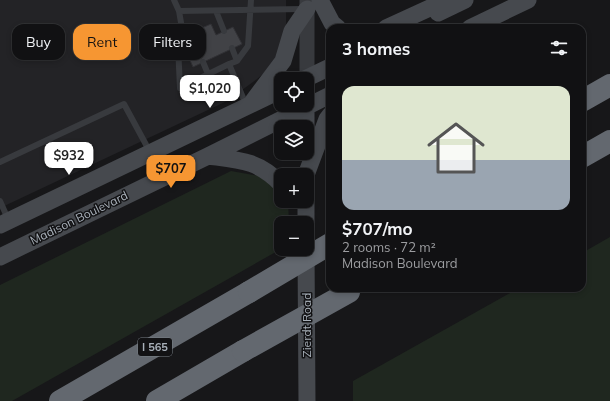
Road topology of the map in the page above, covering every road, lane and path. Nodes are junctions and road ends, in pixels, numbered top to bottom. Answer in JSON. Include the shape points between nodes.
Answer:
{"nodes":[{"id":1,"x":174,"y":0,"type":"edge"},
{"id":2,"x":251,"y":0,"type":"edge"},
{"id":3,"x":447,"y":0,"type":"edge"},
{"id":4,"x":465,"y":0,"type":"edge"},
{"id":5,"x":528,"y":0,"type":"edge"},
{"id":6,"x":311,"y":3,"type":"edge"},
{"id":7,"x":251,"y":10,"type":"junction"},
{"id":8,"x":178,"y":11,"type":"junction"},
{"id":9,"x":216,"y":11,"type":"junction"},
{"id":10,"x":181,"y":24,"type":"edge"},
{"id":11,"x":333,"y":24,"type":"edge"},
{"id":12,"x":395,"y":24,"type":"edge"},
{"id":13,"x":416,"y":24,"type":"edge"},
{"id":14,"x":478,"y":24,"type":"edge"},
{"id":15,"x":224,"y":31,"type":"dead end"},
{"id":16,"x":232,"y":48,"type":"dead end"},
{"id":17,"x":179,"y":60,"type":"edge"},
{"id":18,"x":237,"y":61,"type":"junction"},
{"id":19,"x":203,"y":62,"type":"dead end"},
{"id":20,"x":229,"y":64,"type":"junction"},
{"id":21,"x":326,"y":69,"type":"edge"},
{"id":22,"x":306,"y":72,"type":"edge"},
{"id":23,"x":208,"y":74,"type":"junction"},
{"id":24,"x":314,"y":75,"type":"edge"},
{"id":25,"x":610,"y":84,"type":"edge"},
{"id":26,"x":274,"y":94,"type":"edge"},
{"id":27,"x":326,"y":97,"type":"edge"},
{"id":28,"x":586,"y":99,"type":"edge"},
{"id":29,"x":314,"y":102,"type":"edge"},
{"id":30,"x":249,"y":106,"type":"junction"},
{"id":31,"x":294,"y":112,"type":"edge"},
{"id":32,"x":326,"y":122,"type":"edge"},
{"id":33,"x":610,"y":142,"type":"edge"},
{"id":34,"x":151,"y":153,"type":"junction"},
{"id":35,"x":586,"y":155,"type":"edge"},
{"id":36,"x":208,"y":156,"type":"junction"},
{"id":37,"x":0,"y":162,"type":"edge"},
{"id":38,"x":309,"y":168,"type":"edge"},
{"id":39,"x":274,"y":178,"type":"edge"},
{"id":40,"x":0,"y":201,"type":"edge"},
{"id":41,"x":4,"y":222,"type":"edge"},
{"id":42,"x":326,"y":246,"type":"edge"},
{"id":43,"x":306,"y":256,"type":"edge"},
{"id":44,"x":0,"y":257,"type":"edge"},
{"id":45,"x":348,"y":292,"type":"edge"},
{"id":46,"x":60,"y":401,"type":"edge"},
{"id":47,"x":157,"y":401,"type":"edge"},
{"id":48,"x":307,"y":401,"type":"edge"}],
"edges":[{"from":1,"to":8,"type":"lane"},
{"from":2,"to":7,"type":"lane"},
{"from":3,"to":12,"type":"main road"},
{"from":4,"to":13,"type":"main road"},
{"from":5,"to":14,"type":"main road"},
{"from":6,"to":7,"type":"lane"},
{"from":6,"to":11,"type":"main road"},
{"from":6,"to":22,"type":"street"},
{"from":6,"to":30,"type":"main road","via":[[292,31],[283,61]]},
{"from":7,"to":9,"type":"lane"},
{"from":7,"to":18,"type":"lane","via":[[248,46]]},
{"from":8,"to":9,"type":"lane"},
{"from":8,"to":10,"type":"lane"},
{"from":9,"to":15,"type":"lane"},
{"from":16,"to":18,"type":"lane"},
{"from":17,"to":23,"type":"lane","via":[[180,88]]},
{"from":18,"to":20,"type":"lane"},
{"from":19,"to":23,"type":"lane"},
{"from":20,"to":23,"type":"lane"},
{"from":20,"to":30,"type":"lane"},
{"from":21,"to":24,"type":"main road"},
{"from":25,"to":28,"type":"highway"},
{"from":26,"to":30,"type":"main road"},
{"from":27,"to":29,"type":"main road","name":"Madison Boulevard"},
{"from":30,"to":34,"type":"main road"},
{"from":31,"to":36,"type":"main road","name":"Madison Boulevard"},
{"from":32,"to":38,"type":"main road"},
{"from":33,"to":35,"type":"highway"},
{"from":34,"to":37,"type":"lane","via":[[124,104]]},
{"from":34,"to":41,"type":"main road"},
{"from":36,"to":39,"type":"main road","via":[[247,162],[267,171]]},
{"from":36,"to":44,"type":"main road","name":"Madison Boulevard"},
{"from":40,"to":41,"type":"lane"},
{"from":42,"to":46,"type":"highway","number":"I 565","bridge":true},
{"from":43,"to":48,"type":"main road","name":"Zierdt Road"},
{"from":45,"to":47,"type":"highway","bridge":true}]}
